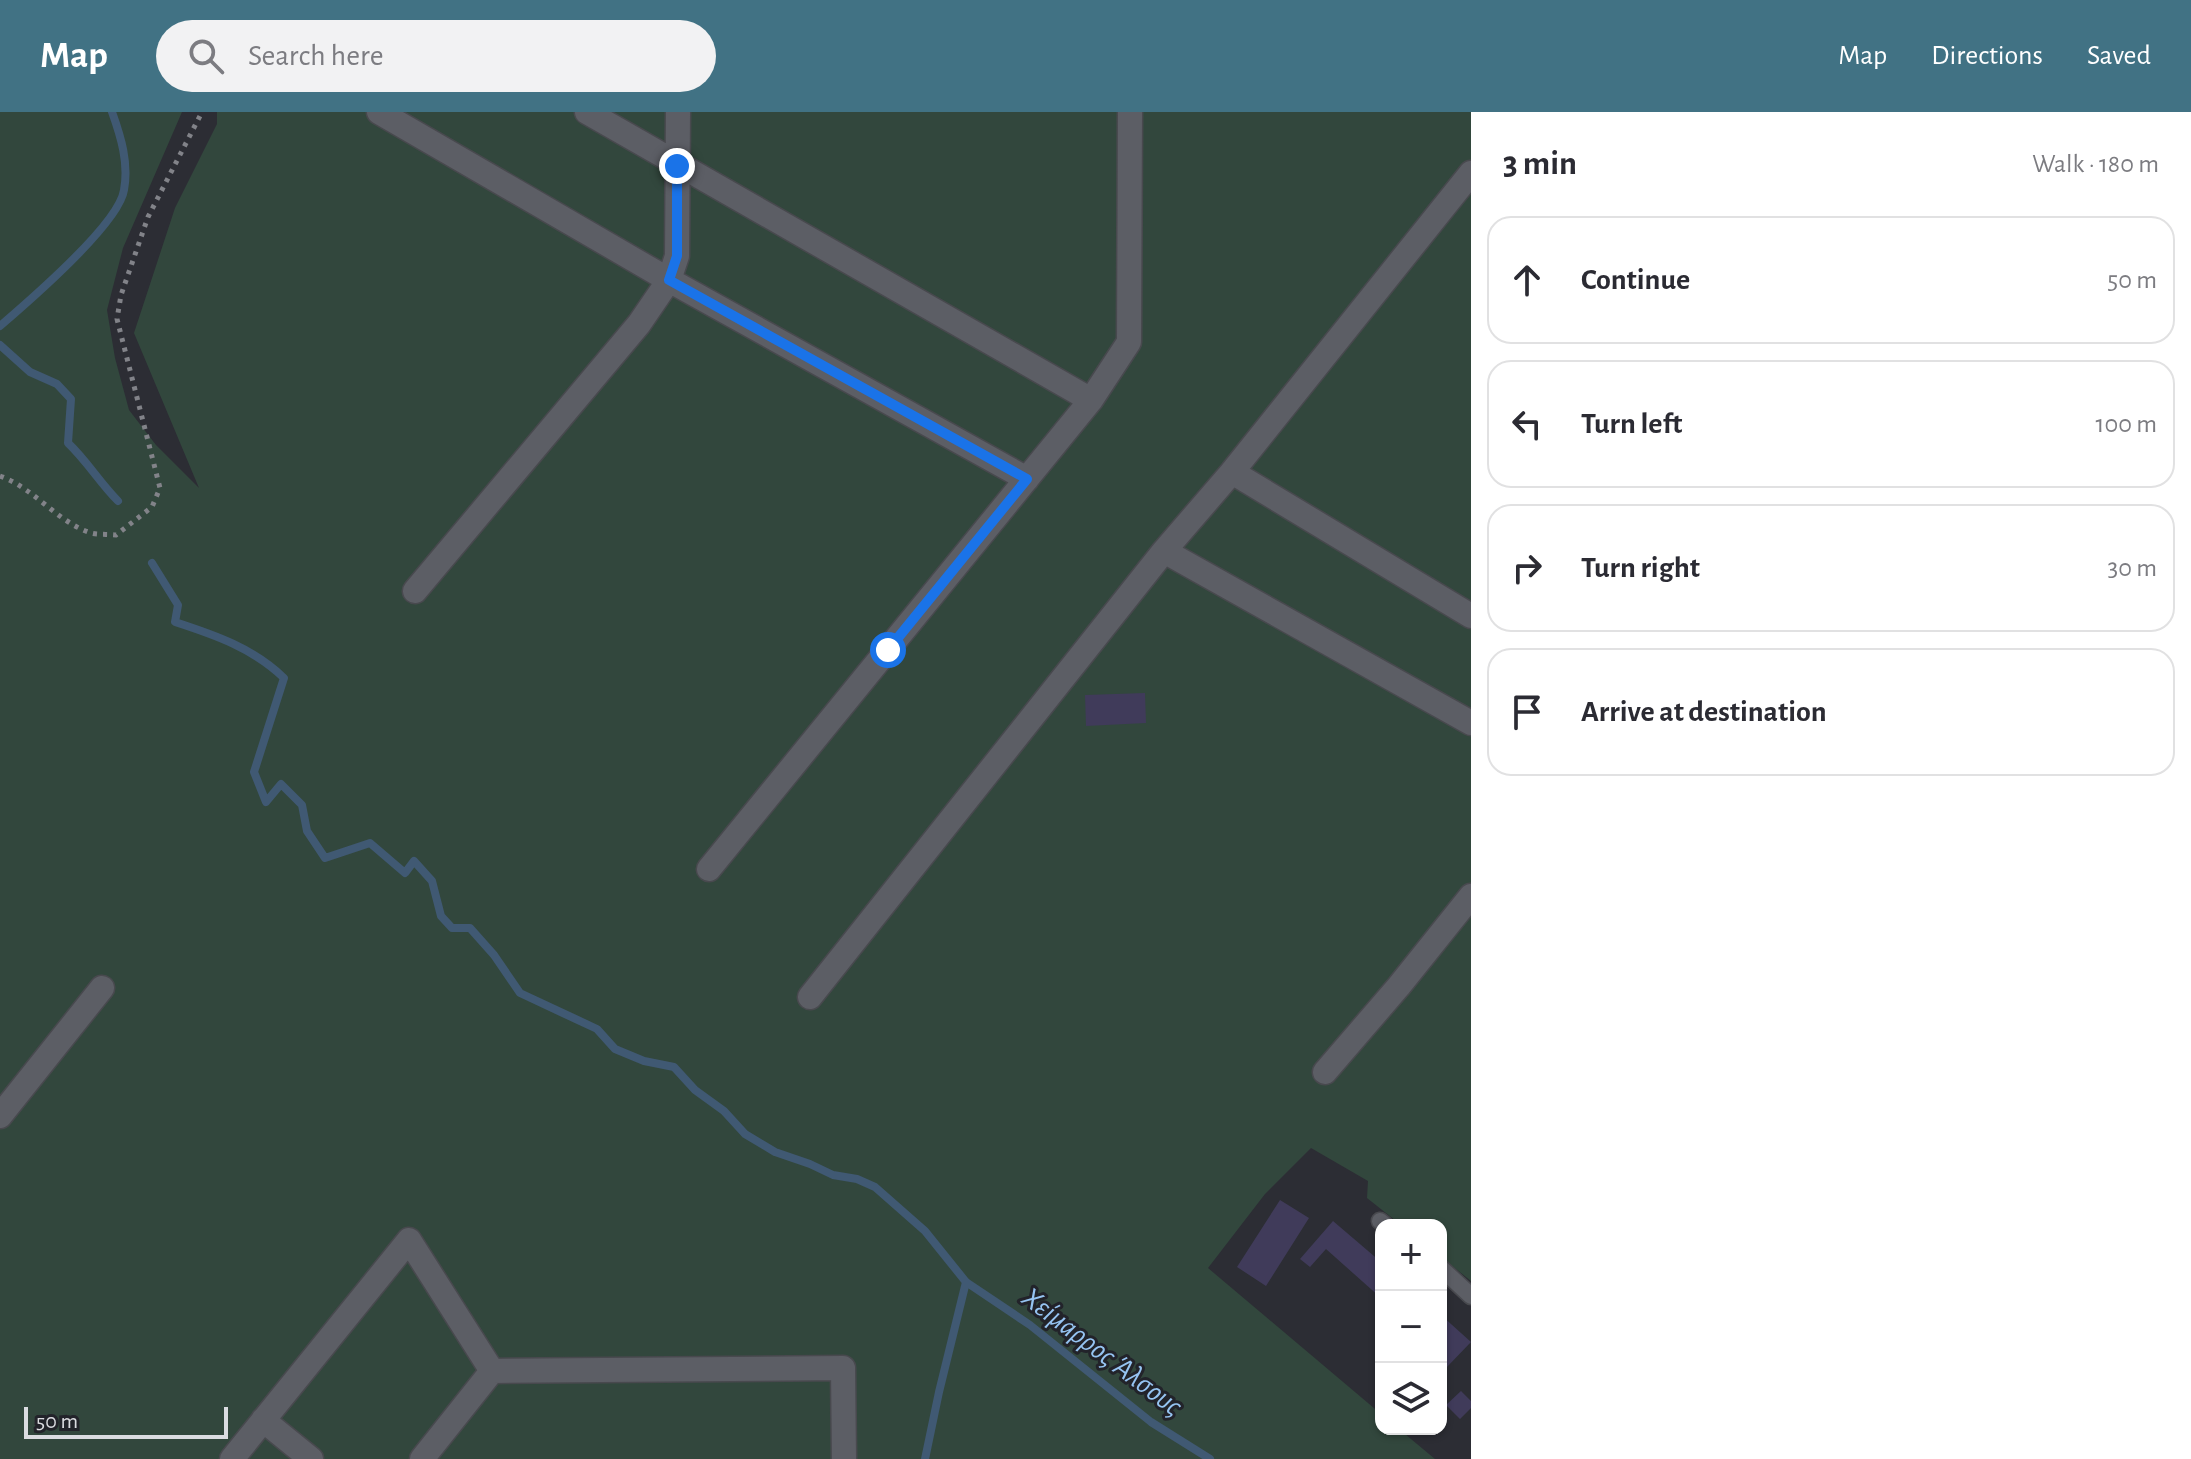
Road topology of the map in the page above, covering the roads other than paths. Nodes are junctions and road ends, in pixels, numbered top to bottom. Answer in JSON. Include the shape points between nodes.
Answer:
{"nodes":[{"id":1,"x":379,"y":112,"type":"edge"},
{"id":2,"x":587,"y":112,"type":"edge"},
{"id":3,"x":678,"y":112,"type":"edge"},
{"id":4,"x":1130,"y":112,"type":"edge"},
{"id":5,"x":677,"y":166,"type":"junction"},
{"id":6,"x":1471,"y":173,"type":"edge"},
{"id":7,"x":669,"y":280,"type":"junction"},
{"id":8,"x":1091,"y":400,"type":"junction"},
{"id":9,"x":1232,"y":472,"type":"junction"},
{"id":10,"x":1027,"y":479,"type":"junction"},
{"id":11,"x":1164,"y":551,"type":"junction"},
{"id":12,"x":415,"y":591,"type":"dead end"},
{"id":13,"x":1471,"y":616,"type":"edge"},
{"id":14,"x":1471,"y":723,"type":"edge"},
{"id":15,"x":709,"y":869,"type":"dead end"},
{"id":16,"x":1471,"y":896,"type":"edge"},
{"id":17,"x":102,"y":988,"type":"dead end"},
{"id":18,"x":810,"y":997,"type":"dead end"},
{"id":19,"x":1325,"y":1072,"type":"dead end"},
{"id":20,"x":0,"y":1116,"type":"edge"},
{"id":21,"x":1447,"y":1274,"type":"edge"},
{"id":22,"x":1471,"y":1296,"type":"edge"},
{"id":23,"x":492,"y":1371,"type":"junction"},
{"id":24,"x":263,"y":1420,"type":"junction"},
{"id":25,"x":232,"y":1459,"type":"edge"},
{"id":26,"x":311,"y":1459,"type":"edge"},
{"id":27,"x":422,"y":1459,"type":"edge"},
{"id":28,"x":844,"y":1459,"type":"edge"}],
"edges":[{"from":1,"to":7,"type":"street"},
{"from":2,"to":5,"type":"street"},
{"from":3,"to":5,"type":"street"},
{"from":4,"to":8,"type":"street","via":[[1129,342]]},
{"from":5,"to":7,"type":"street","via":[[677,256]]},
{"from":5,"to":8,"type":"street"},
{"from":6,"to":9,"type":"street"},
{"from":7,"to":10,"type":"street"},
{"from":7,"to":12,"type":"street","via":[[639,324]]},
{"from":8,"to":10,"type":"street"},
{"from":9,"to":11,"type":"street"},
{"from":9,"to":13,"type":"street"},
{"from":10,"to":15,"type":"street"},
{"from":11,"to":14,"type":"street"},
{"from":11,"to":18,"type":"street"},
{"from":16,"to":19,"type":"street"},
{"from":17,"to":20,"type":"street"},
{"from":21,"to":22,"type":"lane"},
{"from":23,"to":24,"type":"street","via":[[409,1240]]},
{"from":23,"to":27,"type":"street"},
{"from":23,"to":28,"type":"street","via":[[843,1368]]},
{"from":24,"to":25,"type":"street"},
{"from":24,"to":26,"type":"street"}]}
